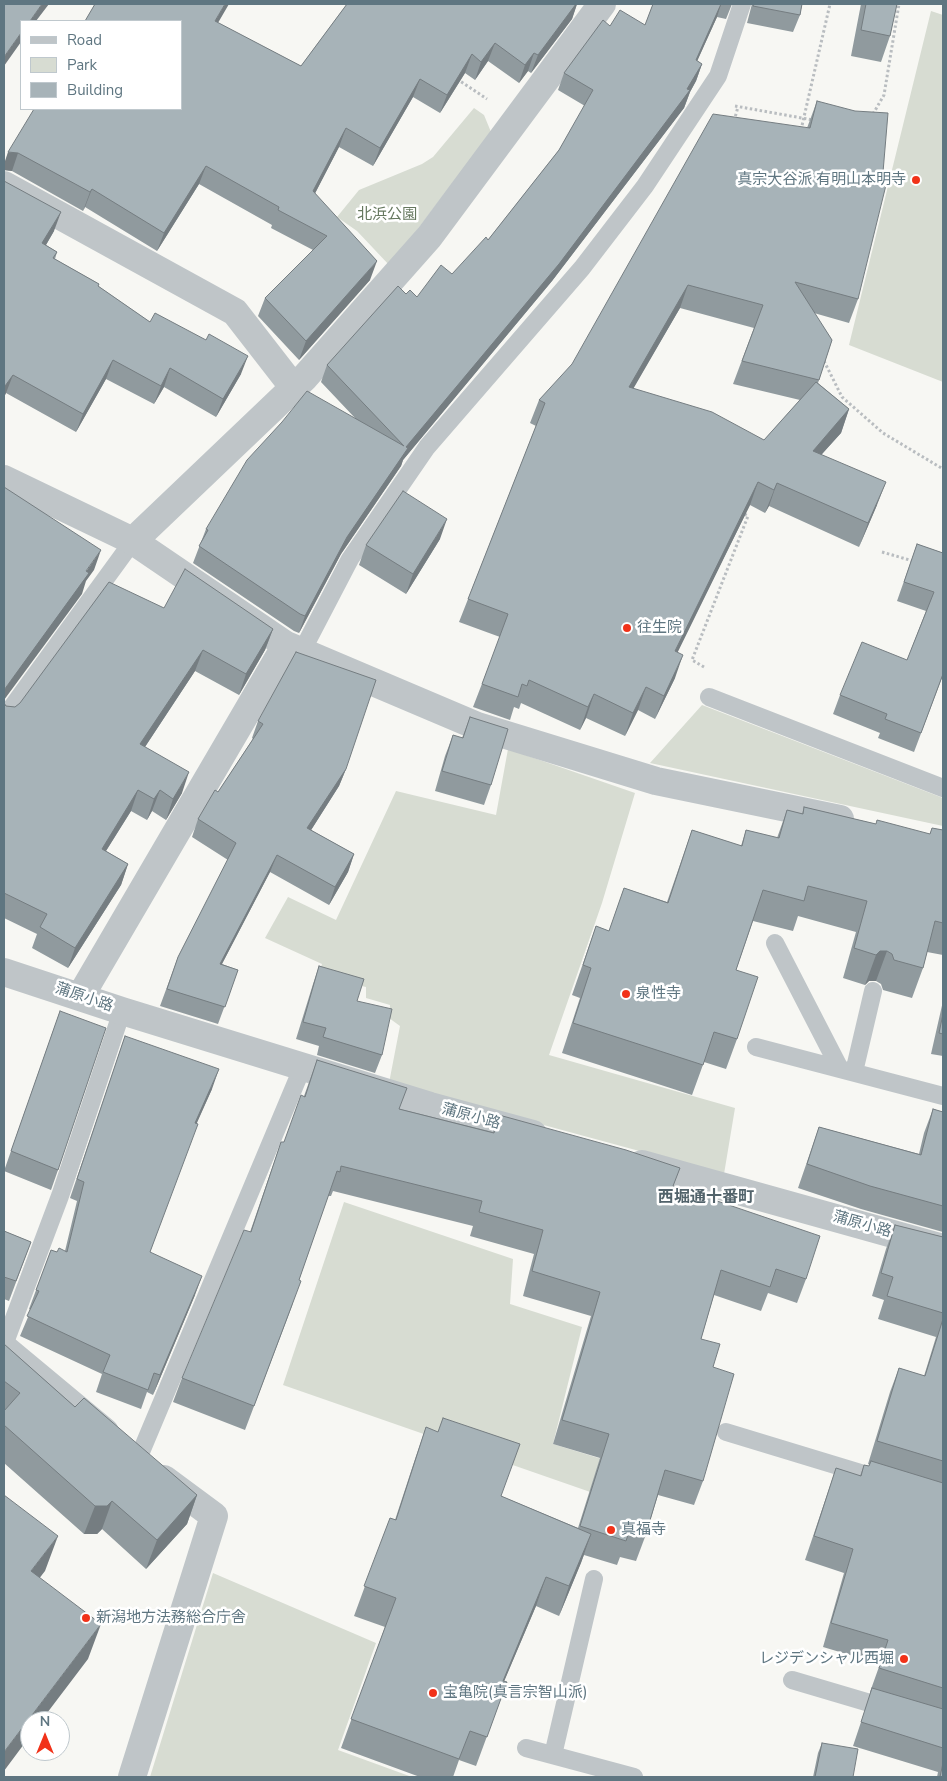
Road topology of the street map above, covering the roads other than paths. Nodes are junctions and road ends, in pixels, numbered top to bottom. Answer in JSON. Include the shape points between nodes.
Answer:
{"nodes":[{"id":1,"x":602,"y":4,"type":"edge"},
{"id":2,"x":742,"y":4,"type":"edge"},
{"id":3,"x":4,"y":185,"type":"edge"},
{"id":4,"x":294,"y":388,"type":"junction"},
{"id":5,"x":4,"y":479,"type":"edge"},
{"id":6,"x":133,"y":541,"type":"junction"},
{"id":7,"x":293,"y":649,"type":"junction"},
{"id":8,"x":709,"y":697,"type":"dead end"},
{"id":9,"x":4,"y":718,"type":"edge"},
{"id":10,"x":943,"y":788,"type":"edge"},
{"id":11,"x":867,"y":825,"type":"edge"},
{"id":12,"x":775,"y":943,"type":"dead end"},
{"id":13,"x":4,"y":972,"type":"edge"},
{"id":14,"x":872,"y":991,"type":"dead end"},
{"id":15,"x":80,"y":997,"type":"junction"},
{"id":16,"x":122,"y":1011,"type":"junction"},
{"id":17,"x":756,"y":1047,"type":"dead end"},
{"id":18,"x":302,"y":1066,"type":"junction"},
{"id":19,"x":847,"y":1071,"type":"junction"},
{"id":20,"x":943,"y":1096,"type":"edge"},
{"id":21,"x":554,"y":1140,"type":"edge"},
{"id":22,"x":621,"y":1159,"type":"edge"},
{"id":23,"x":943,"y":1248,"type":"edge"},
{"id":24,"x":4,"y":1347,"type":"edge"},
{"id":25,"x":726,"y":1432,"type":"edge"},
{"id":26,"x":138,"y":1459,"type":"junction"},
{"id":27,"x":896,"y":1483,"type":"edge"},
{"id":28,"x":594,"y":1579,"type":"dead end"},
{"id":29,"x":792,"y":1680,"type":"dead end"},
{"id":30,"x":905,"y":1713,"type":"edge"},
{"id":31,"x":526,"y":1748,"type":"dead end"},
{"id":32,"x":553,"y":1755,"type":"junction"},
{"id":33,"x":132,"y":1777,"type":"edge"},
{"id":34,"x":634,"y":1777,"type":"edge"}],
"edges":[{"from":1,"to":4,"type":"street","via":[[430,237]]},
{"from":2,"to":7,"type":"lane","via":[[718,76],[645,186],[582,268],[427,447]]},
{"from":3,"to":4,"type":"street","via":[[235,312]]},
{"from":4,"to":6,"type":"street"},
{"from":5,"to":6,"type":"street"},
{"from":6,"to":7,"type":"street"},
{"from":6,"to":9,"type":"lane"},
{"from":7,"to":11,"type":"street","via":[[477,726],[656,781]]},
{"from":7,"to":15,"type":"street"},
{"from":8,"to":10,"type":"lane"},
{"from":12,"to":19,"type":"lane"},
{"from":13,"to":15,"type":"street","name":"蒲原小路"},
{"from":14,"to":19,"type":"lane"},
{"from":15,"to":16,"type":"street","name":"蒲原小路"},
{"from":16,"to":18,"type":"street","name":"蒲原小路"},
{"from":16,"to":24,"type":"lane","via":[[60,1196]]},
{"from":17,"to":19,"type":"lane"},
{"from":18,"to":21,"type":"street","name":"蒲原小路"},
{"from":18,"to":26,"type":"lane"},
{"from":19,"to":20,"type":"lane"},
{"from":22,"to":23,"type":"street","name":"蒲原小路"},
{"from":24,"to":26,"type":"street"},
{"from":25,"to":27,"type":"lane"},
{"from":26,"to":33,"type":"street","via":[[214,1516]]},
{"from":28,"to":32,"type":"lane"},
{"from":29,"to":30,"type":"lane"},
{"from":31,"to":32,"type":"lane"},
{"from":32,"to":34,"type":"lane"}]}
